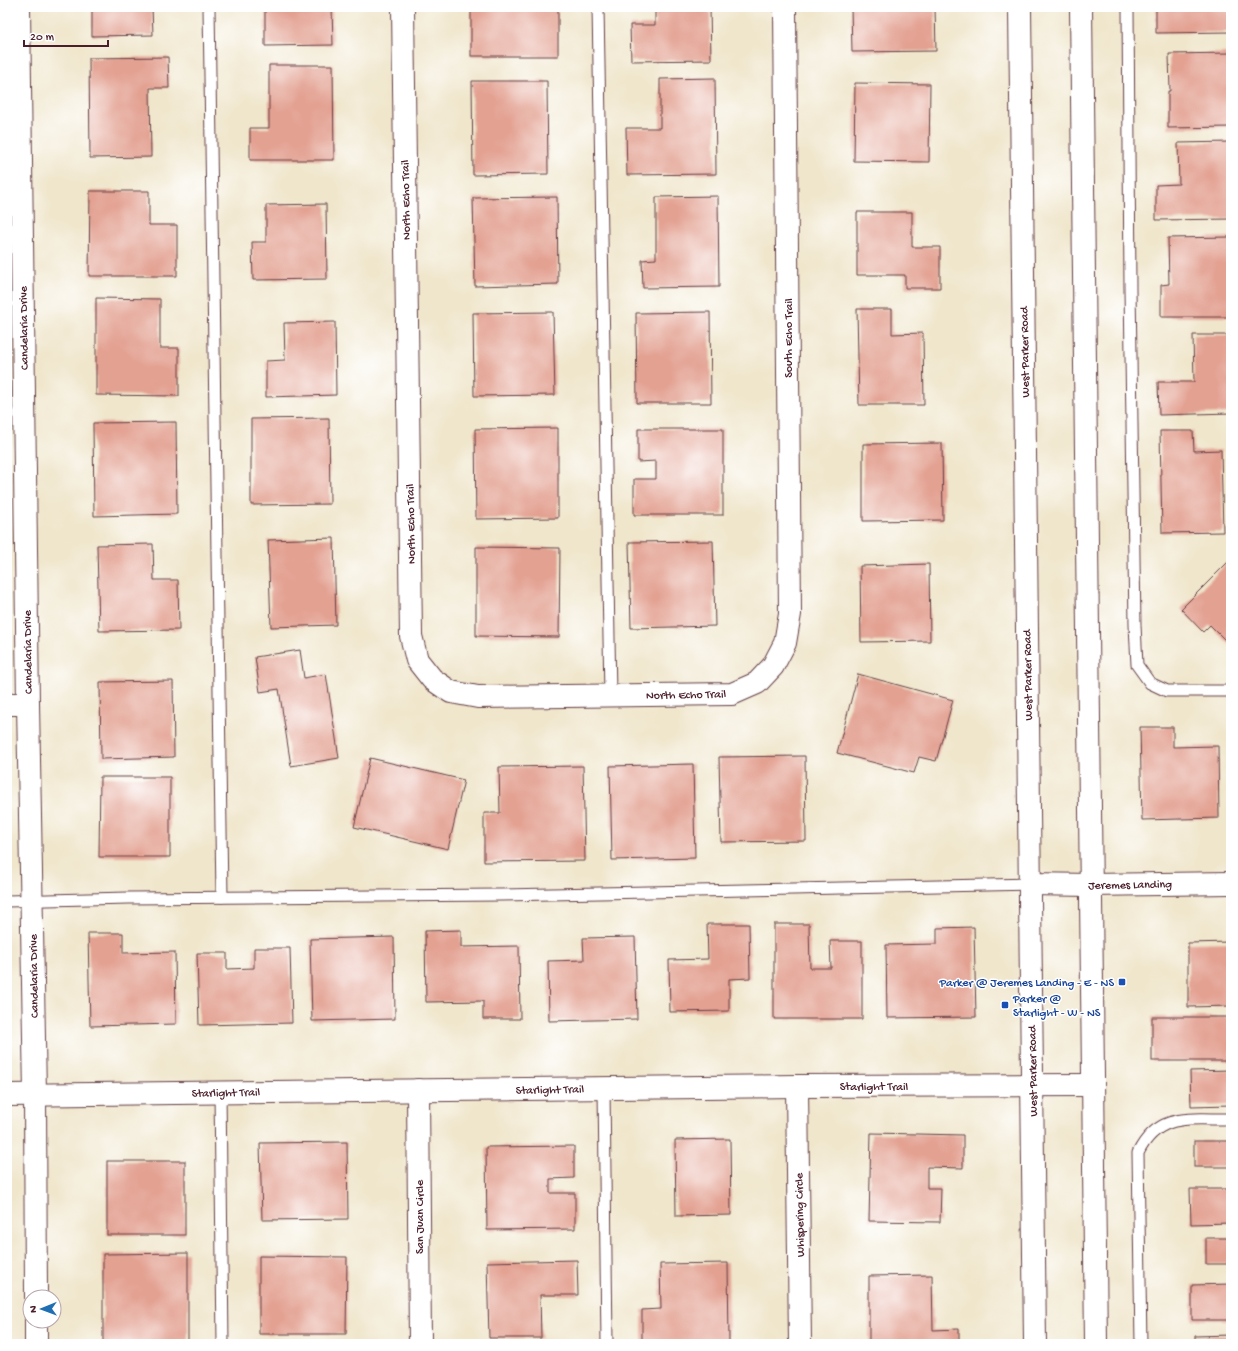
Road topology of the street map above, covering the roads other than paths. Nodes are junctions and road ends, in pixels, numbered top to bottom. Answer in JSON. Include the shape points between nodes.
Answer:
{"nodes":[{"id":1,"x":19,"y":7,"type":"edge"},
{"id":2,"x":209,"y":7,"type":"edge"},
{"id":3,"x":403,"y":7,"type":"edge"},
{"id":4,"x":598,"y":7,"type":"edge"},
{"id":5,"x":785,"y":7,"type":"edge"},
{"id":6,"x":1020,"y":7,"type":"edge"},
{"id":7,"x":1081,"y":7,"type":"edge"},
{"id":8,"x":1128,"y":7,"type":"edge"},
{"id":9,"x":773,"y":666,"type":"joint"},
{"id":10,"x":1231,"y":691,"type":"edge"},
{"id":11,"x":610,"y":695,"type":"junction"},
{"id":12,"x":17,"y":704,"type":"edge"},
{"id":13,"x":1231,"y":883,"type":"edge"},
{"id":14,"x":1030,"y":884,"type":"junction"},
{"id":15,"x":1090,"y":885,"type":"junction"},
{"id":16,"x":222,"y":897,"type":"junction"},
{"id":17,"x":7,"y":901,"type":"edge"},
{"id":18,"x":31,"y":901,"type":"junction"},
{"id":19,"x":1032,"y":1085,"type":"junction"},
{"id":20,"x":1092,"y":1085,"type":"junction"},
{"id":21,"x":797,"y":1086,"type":"junction"},
{"id":22,"x":604,"y":1088,"type":"junction"},
{"id":23,"x":418,"y":1090,"type":"junction"},
{"id":24,"x":220,"y":1092,"type":"junction"},
{"id":25,"x":35,"y":1094,"type":"junction"},
{"id":26,"x":7,"y":1095,"type":"edge"},
{"id":27,"x":1231,"y":1119,"type":"edge"},
{"id":28,"x":36,"y":1289,"type":"edge"},
{"id":29,"x":36,"y":1329,"type":"edge"},
{"id":30,"x":36,"y":1344,"type":"edge"},
{"id":31,"x":223,"y":1344,"type":"edge"},
{"id":32,"x":420,"y":1344,"type":"edge"},
{"id":33,"x":607,"y":1344,"type":"edge"},
{"id":34,"x":800,"y":1344,"type":"edge"},
{"id":35,"x":1035,"y":1344,"type":"edge"},
{"id":36,"x":1096,"y":1344,"type":"edge"},
{"id":37,"x":1141,"y":1344,"type":"edge"}],
"edges":[{"from":1,"to":12,"type":"street","name":"Candelaria Drive"},
{"from":2,"to":16,"type":"lane"},
{"from":3,"to":11,"type":"street","name":"North Echo Trail","via":[[411,636],[417,660],[432,679],[451,692],[478,697]]},
{"from":4,"to":11,"type":"lane"},
{"from":5,"to":9,"type":"street","name":"South Echo Trail","via":[[790,614],[786,642]]},
{"from":6,"to":14,"type":"street","name":"West Parker Road"},
{"from":7,"to":15,"type":"street"},
{"from":8,"to":10,"type":"lane","via":[[1134,626],[1137,665],[1150,683],[1167,691]]},
{"from":9,"to":11,"type":"street","name":"North Echo Trail","via":[[757,683],[732,694]]},
{"from":12,"to":18,"type":"street","name":"Candelaria Drive"},
{"from":13,"to":15,"type":"street","name":"Jeremes Landing"},
{"from":14,"to":15,"type":"street","name":"Jeremes Landing"},
{"from":14,"to":16,"type":"lane","via":[[509,895]]},
{"from":14,"to":19,"type":"street","name":"West Parker Road"},
{"from":15,"to":20,"type":"street"},
{"from":16,"to":18,"type":"lane"},
{"from":17,"to":18,"type":"lane"},
{"from":18,"to":25,"type":"street","name":"Candelaria Drive"},
{"from":19,"to":20,"type":"street","name":"Starlight Trail"},
{"from":19,"to":21,"type":"street","name":"Starlight Trail"},
{"from":19,"to":35,"type":"street","name":"West Parker Road"},
{"from":20,"to":36,"type":"street"},
{"from":21,"to":22,"type":"street","name":"Starlight Trail"},
{"from":21,"to":34,"type":"street","name":"Whispering Circle"},
{"from":22,"to":23,"type":"street","name":"Starlight Trail"},
{"from":22,"to":33,"type":"lane"},
{"from":23,"to":24,"type":"street","name":"Starlight Trail"},
{"from":23,"to":32,"type":"street","name":"San Juan Circle"},
{"from":24,"to":25,"type":"street","name":"Starlight Trail"},
{"from":24,"to":31,"type":"lane"},
{"from":25,"to":26,"type":"street","name":"Starlight Trail"},
{"from":25,"to":28,"type":"street","name":"Candelaria Drive"},
{"from":27,"to":37,"type":"lane","via":[[1175,1120],[1164,1124],[1143,1143],[1138,1153]]},
{"from":29,"to":30,"type":"street"}]}
